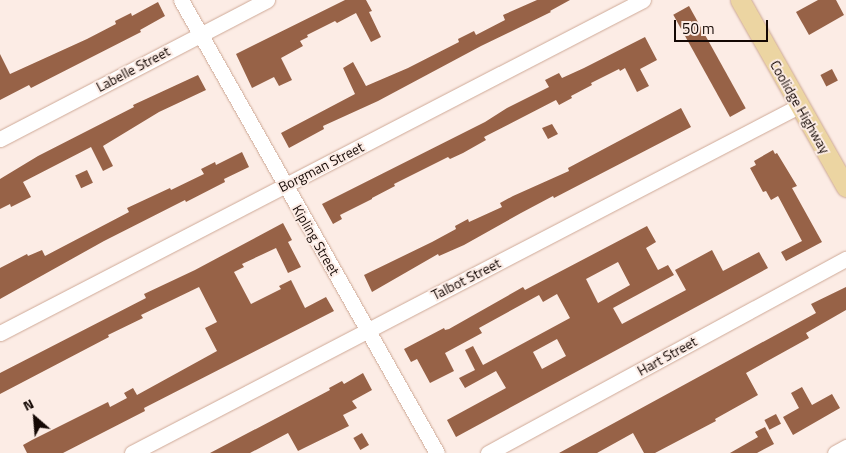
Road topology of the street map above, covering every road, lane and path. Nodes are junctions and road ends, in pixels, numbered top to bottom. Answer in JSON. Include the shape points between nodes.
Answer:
{"nodes":[{"id":1,"x":181,"y":0,"type":"edge"},
{"id":2,"x":267,"y":0,"type":"edge"},
{"id":3,"x":643,"y":0,"type":"edge"},
{"id":4,"x":743,"y":1,"type":"edge"},
{"id":5,"x":200,"y":34,"type":"junction"},
{"id":6,"x":799,"y":106,"type":"junction"},
{"id":7,"x":0,"y":139,"type":"edge"},
{"id":8,"x":841,"y":165,"type":"edge"},
{"id":9,"x":285,"y":186,"type":"junction"},
{"id":10,"x":846,"y":187,"type":"edge"},
{"id":11,"x":846,"y":259,"type":"edge"},
{"id":12,"x":367,"y":330,"type":"junction"},
{"id":13,"x":0,"y":334,"type":"edge"},
{"id":14,"x":846,"y":447,"type":"edge"},
{"id":15,"x":132,"y":453,"type":"edge"},
{"id":16,"x":436,"y":453,"type":"edge"},
{"id":17,"x":488,"y":453,"type":"edge"},
{"id":18,"x":835,"y":453,"type":"edge"}],
"edges":[{"from":1,"to":5,"type":"street","name":"Kipling Street"},
{"from":2,"to":5,"type":"street","name":"Labelle Street"},
{"from":3,"to":9,"type":"street","name":"Borgman Street"},
{"from":4,"to":6,"type":"main road","name":"Coolidge Highway"},
{"from":5,"to":7,"type":"street","name":"Labelle Street"},
{"from":5,"to":9,"type":"street","name":"Kipling Street"},
{"from":6,"to":8,"type":"main road","name":"Coolidge Highway"},
{"from":6,"to":12,"type":"street","name":"Talbot Street"},
{"from":8,"to":10,"type":"main road","name":"Coolidge Highway"},
{"from":9,"to":12,"type":"street","name":"Kipling Street"},
{"from":9,"to":13,"type":"street","name":"Borgman Street"},
{"from":11,"to":17,"type":"street","name":"Hart Street"},
{"from":12,"to":15,"type":"street","name":"Talbot Street"},
{"from":12,"to":16,"type":"street","name":"Kipling Street"},
{"from":14,"to":18,"type":"street"}]}
